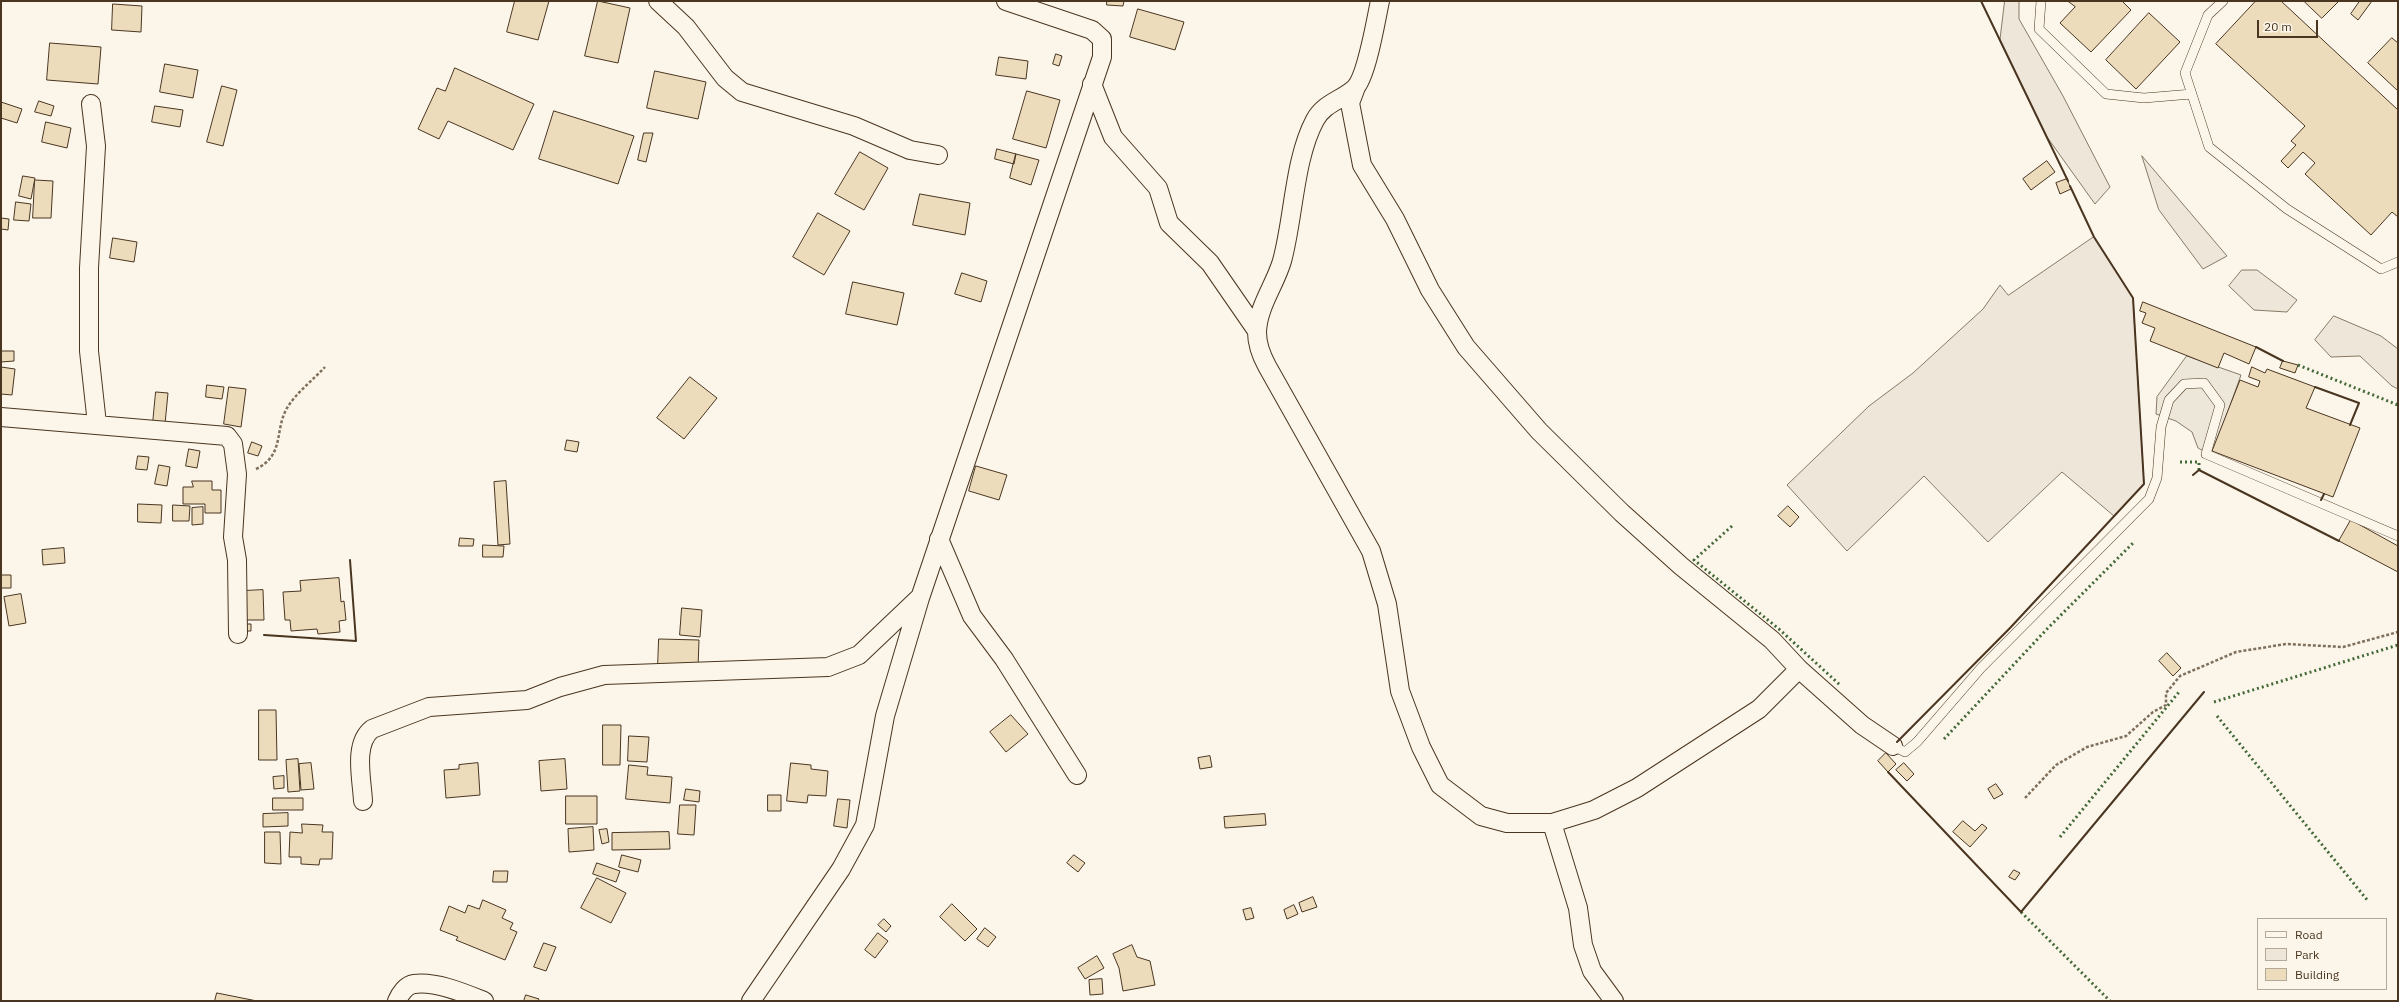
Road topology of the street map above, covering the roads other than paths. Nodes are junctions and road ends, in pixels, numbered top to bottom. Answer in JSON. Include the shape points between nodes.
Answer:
{"nodes":[{"id":1,"x":658,"y":1,"type":"edge"},
{"id":2,"x":1006,"y":1,"type":"edge"},
{"id":3,"x":1380,"y":1,"type":"edge"},
{"id":4,"x":2041,"y":1,"type":"edge"},
{"id":5,"x":2223,"y":1,"type":"edge"},
{"id":6,"x":1092,"y":84,"type":"junction"},
{"id":7,"x":1356,"y":87,"type":"junction"},
{"id":8,"x":2192,"y":94,"type":"junction"},
{"id":9,"x":92,"y":104,"type":"dead end"},
{"id":10,"x":938,"y":155,"type":"dead end"},
{"id":11,"x":2398,"y":263,"type":"edge"},
{"id":12,"x":1257,"y":331,"type":"junction"},
{"id":13,"x":1,"y":417,"type":"edge"},
{"id":14,"x":97,"y":424,"type":"junction"},
{"id":15,"x":2398,"y":536,"type":"edge"},
{"id":16,"x":939,"y":539,"type":"junction"},
{"id":17,"x":920,"y":598,"type":"junction"},
{"id":18,"x":238,"y":634,"type":"dead end"},
{"id":19,"x":1799,"y":669,"type":"junction"},
{"id":20,"x":1892,"y":746,"type":"joint"},
{"id":21,"x":1078,"y":774,"type":"dead end"},
{"id":22,"x":363,"y":801,"type":"dead end"},
{"id":23,"x":1552,"y":823,"type":"junction"},
{"id":24,"x":397,"y":1001,"type":"edge"},
{"id":25,"x":484,"y":1001,"type":"edge"},
{"id":26,"x":751,"y":1001,"type":"edge"},
{"id":27,"x":1614,"y":1001,"type":"edge"}],
"edges":[{"from":1,"to":10,"type":"street","via":[[686,27],[725,78],[742,92],[854,126],[910,150]]},
{"from":2,"to":6,"type":"street","via":[[1092,30],[1102,39],[1102,57]]},
{"from":3,"to":7,"type":"street","via":[[1365,67]]},
{"from":4,"to":8,"type":"lane","via":[[2039,29],[2106,94],[2144,98]]},
{"from":5,"to":8,"type":"lane","via":[[2208,15],[2185,73]]},
{"from":6,"to":12,"type":"street","via":[[1113,137],[1158,188],[1169,223],[1210,263]]},
{"from":6,"to":16,"type":"street"},
{"from":7,"to":12,"type":"street","via":[[1320,111],[1309,133],[1282,261],[1264,303]]},
{"from":7,"to":19,"type":"street","via":[[1350,103],[1362,165],[1395,219],[1430,290],[1466,347],[1539,431],[1622,513],[1681,566],[1772,640]]},
{"from":8,"to":11,"type":"lane","via":[[2210,147],[2287,209],[2380,269]]},
{"from":9,"to":14,"type":"street","via":[[96,146],[89,268],[90,351]]},
{"from":12,"to":23,"type":"street","via":[[1258,346],[1267,366],[1371,551],[1387,604],[1400,691],[1421,747],[1440,786],[1481,816],[1507,823]]},
{"from":13,"to":14,"type":"street"},
{"from":14,"to":18,"type":"street","via":[[227,436],[233,444],[236,468],[233,537],[237,560]]},
{"from":15,"to":20,"type":"lane","via":[[2206,454],[2220,405],[2204,383],[2184,384],[2169,400],[2161,427],[2157,478],[2149,499],[1981,668],[1917,742],[1905,752]]},
{"from":16,"to":17,"type":"street"},
{"from":16,"to":21,"type":"street","via":[[972,616],[1004,659]]},
{"from":17,"to":22,"type":"street","via":[[859,655],[828,667],[604,675],[560,687],[528,700],[429,707],[372,729],[365,735],[361,746]]},
{"from":17,"to":26,"type":"street","via":[[886,716],[865,825],[841,869]]},
{"from":19,"to":20,"type":"street","via":[[1862,725]]},
{"from":19,"to":23,"type":"street","via":[[1760,709],[1637,788],[1594,810]]},
{"from":23,"to":27,"type":"street","via":[[1578,908],[1584,945],[1592,971]]},
{"from":24,"to":25,"type":"street","via":[[407,987],[414,984],[435,986]]}]}
